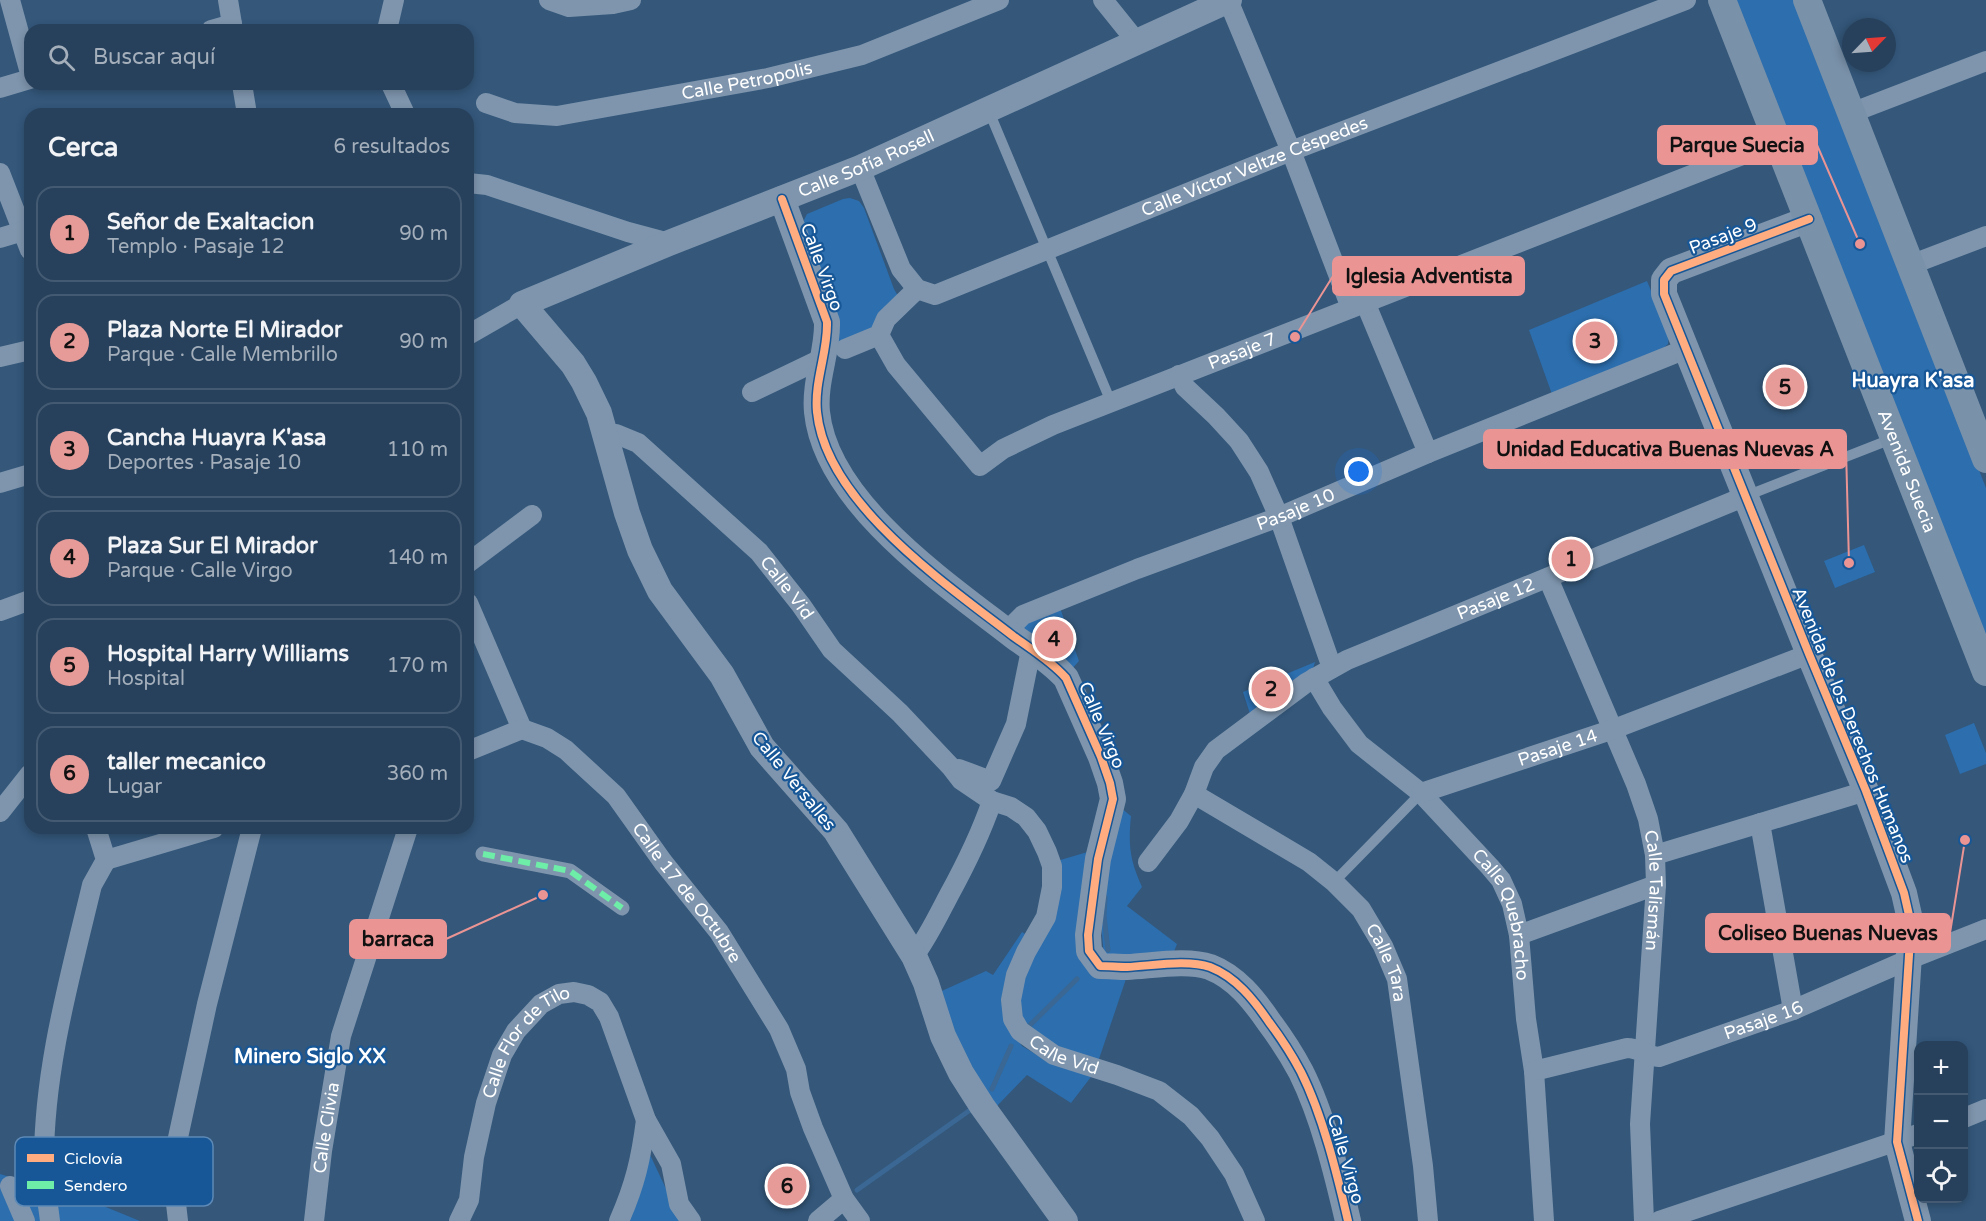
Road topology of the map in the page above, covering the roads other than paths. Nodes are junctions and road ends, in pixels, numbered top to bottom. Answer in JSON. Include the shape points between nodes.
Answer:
{"nodes":[{"id":1,"x":10,"y":0,"type":"edge"},
{"id":2,"x":228,"y":0,"type":"edge"},
{"id":3,"x":394,"y":0,"type":"edge"},
{"id":4,"x":549,"y":0,"type":"edge"},
{"id":5,"x":631,"y":0,"type":"edge"},
{"id":6,"x":999,"y":0,"type":"edge"},
{"id":7,"x":1103,"y":0,"type":"edge"},
{"id":8,"x":1228,"y":0,"type":"edge"},
{"id":9,"x":1686,"y":0,"type":"edge"},
{"id":10,"x":1722,"y":0,"type":"edge"},
{"id":11,"x":1807,"y":0,"type":"edge"},
{"id":12,"x":232,"y":24,"type":"edge"},
{"id":13,"x":388,"y":24,"type":"edge"},
{"id":14,"x":1136,"y":41,"type":"junction"},
{"id":15,"x":24,"y":51,"type":"edge"},
{"id":16,"x":1986,"y":61,"type":"edge"},
{"id":17,"x":24,"y":81,"type":"edge"},
{"id":18,"x":0,"y":88,"type":"edge"},
{"id":19,"x":243,"y":90,"type":"edge"},
{"id":20,"x":394,"y":90,"type":"edge"},
{"id":21,"x":486,"y":103,"type":"dead end"},
{"id":22,"x":246,"y":108,"type":"edge"},
{"id":23,"x":402,"y":108,"type":"edge"},
{"id":24,"x":988,"y":109,"type":"junction"},
{"id":25,"x":1851,"y":113,"type":"junction"},
{"id":26,"x":1778,"y":141,"type":"junction"},
{"id":27,"x":1290,"y":151,"type":"junction"},
{"id":28,"x":860,"y":168,"type":"junction"},
{"id":29,"x":0,"y":173,"type":"edge"},
{"id":30,"x":474,"y":184,"type":"edge"},
{"id":31,"x":782,"y":199,"type":"junction"},
{"id":32,"x":1809,"y":219,"type":"junction"},
{"id":33,"x":24,"y":224,"type":"edge"},
{"id":34,"x":24,"y":231,"type":"edge"},
{"id":35,"x":1986,"y":236,"type":"edge"},
{"id":36,"x":0,"y":238,"type":"edge"},
{"id":37,"x":669,"y":243,"type":"junction"},
{"id":38,"x":1047,"y":249,"type":"junction"},
{"id":39,"x":1910,"y":265,"type":"junction"},
{"id":40,"x":917,"y":289,"type":"junction"},
{"id":41,"x":1664,"y":294,"type":"joint"},
{"id":42,"x":522,"y":304,"type":"junction"},
{"id":43,"x":1358,"y":305,"type":"junction"},
{"id":44,"x":474,"y":332,"type":"edge"},
{"id":45,"x":879,"y":335,"type":"junction"},
{"id":46,"x":845,"y":349,"type":"dead end"},
{"id":47,"x":1686,"y":349,"type":"junction"},
{"id":48,"x":24,"y":351,"type":"edge"},
{"id":49,"x":0,"y":357,"type":"edge"},
{"id":50,"x":821,"y":359,"type":"junction"},
{"id":51,"x":1179,"y":375,"type":"junction"},
{"id":52,"x":752,"y":392,"type":"dead end"},
{"id":53,"x":1111,"y":402,"type":"junction"},
{"id":54,"x":1979,"y":421,"type":"edge"},
{"id":55,"x":604,"y":435,"type":"junction"},
{"id":56,"x":1894,"y":438,"type":"junction"},
{"id":57,"x":1428,"y":453,"type":"junction"},
{"id":58,"x":1986,"y":459,"type":"edge"},
{"id":59,"x":24,"y":476,"type":"edge"},
{"id":60,"x":0,"y":483,"type":"edge"},
{"id":61,"x":1746,"y":496,"type":"junction"},
{"id":62,"x":532,"y":515,"type":"dead end"},
{"id":63,"x":1279,"y":518,"type":"junction"},
{"id":64,"x":474,"y":558,"type":"edge"},
{"id":65,"x":1548,"y":578,"type":"junction"},
{"id":66,"x":24,"y":602,"type":"edge"},
{"id":67,"x":0,"y":611,"type":"edge"},
{"id":68,"x":474,"y":621,"type":"edge"},
{"id":69,"x":1007,"y":631,"type":"junction"},
{"id":70,"x":1031,"y":650,"type":"junction"},
{"id":71,"x":1809,"y":654,"type":"junction"},
{"id":72,"x":1332,"y":668,"type":"junction"},
{"id":73,"x":1986,"y":672,"type":"edge"},
{"id":74,"x":1314,"y":678,"type":"junction"},
{"id":75,"x":522,"y":729,"type":"junction"},
{"id":76,"x":1614,"y":729,"type":"junction"},
{"id":77,"x":474,"y":751,"type":"edge"},
{"id":78,"x":24,"y":782,"type":"edge"},
{"id":79,"x":992,"y":791,"type":"junction"},
{"id":80,"x":1866,"y":791,"type":"junction"},
{"id":81,"x":1421,"y":793,"type":"junction"},
{"id":82,"x":1194,"y":794,"type":"junction"},
{"id":83,"x":0,"y":812,"type":"edge"},
{"id":84,"x":1760,"y":823,"type":"junction"},
{"id":85,"x":98,"y":834,"type":"edge"},
{"id":86,"x":194,"y":834,"type":"edge"},
{"id":87,"x":250,"y":834,"type":"edge"},
{"id":88,"x":406,"y":834,"type":"edge"},
{"id":89,"x":483,"y":854,"type":"dead end"},
{"id":90,"x":1655,"y":855,"type":"junction"},
{"id":91,"x":106,"y":860,"type":"junction"},
{"id":92,"x":1148,"y":862,"type":"dead end"},
{"id":93,"x":1334,"y":882,"type":"junction"},
{"id":94,"x":1656,"y":885,"type":"junction"},
{"id":95,"x":622,"y":908,"type":"dead end"},
{"id":96,"x":1986,"y":928,"type":"edge"},
{"id":97,"x":1519,"y":935,"type":"junction"},
{"id":98,"x":914,"y":956,"type":"junction"},
{"id":99,"x":1910,"y":959,"type":"junction"},
{"id":100,"x":1793,"y":1010,"type":"junction"},
{"id":101,"x":1643,"y":1053,"type":"junction"},
{"id":102,"x":1534,"y":1071,"type":"junction"},
{"id":103,"x":1986,"y":1109,"type":"edge"},
{"id":104,"x":1968,"y":1116,"type":"edge"},
{"id":105,"x":646,"y":1120,"type":"junction"},
{"id":106,"x":45,"y":1137,"type":"edge"},
{"id":107,"x":178,"y":1137,"type":"edge"},
{"id":108,"x":1908,"y":1138,"type":"edge"},
{"id":109,"x":10,"y":1186,"type":"dead end"},
{"id":110,"x":15,"y":1198,"type":"edge"},
{"id":111,"x":844,"y":1199,"type":"junction"},
{"id":112,"x":19,"y":1206,"type":"edge"},
{"id":113,"x":48,"y":1206,"type":"edge"},
{"id":114,"x":177,"y":1206,"type":"edge"},
{"id":115,"x":25,"y":1221,"type":"edge"},
{"id":116,"x":50,"y":1221,"type":"edge"},
{"id":117,"x":178,"y":1221,"type":"edge"},
{"id":118,"x":314,"y":1221,"type":"edge"},
{"id":119,"x":459,"y":1221,"type":"edge"},
{"id":120,"x":620,"y":1221,"type":"edge"},
{"id":121,"x":691,"y":1221,"type":"edge"},
{"id":122,"x":818,"y":1221,"type":"edge"},
{"id":123,"x":860,"y":1221,"type":"edge"},
{"id":124,"x":1065,"y":1221,"type":"edge"},
{"id":125,"x":1255,"y":1221,"type":"edge"},
{"id":126,"x":1348,"y":1221,"type":"edge"},
{"id":127,"x":1428,"y":1221,"type":"edge"},
{"id":128,"x":1544,"y":1221,"type":"edge"},
{"id":129,"x":1644,"y":1221,"type":"edge"},
{"id":130,"x":1659,"y":1221,"type":"edge"},
{"id":131,"x":1918,"y":1221,"type":"edge"}],
"edges":[{"from":1,"to":15,"type":"street"},
{"from":2,"to":12,"type":"street"},
{"from":3,"to":13,"type":"street"},
{"from":4,"to":5,"type":"street","via":[[569,7]]},
{"from":6,"to":21,"type":"street","name":"Calle Petropolis","via":[[862,55],[768,78],[557,116],[515,113]]},
{"from":7,"to":14,"type":"street"},
{"from":8,"to":14,"type":"street","name":"Calle Sofía Rosell"},
{"from":8,"to":27,"type":"street"},
{"from":9,"to":27,"type":"street","name":"Calle Víctor Veltze Céspedes"},
{"from":10,"to":26,"type":"main road","name":"Avenida Suecia"},
{"from":11,"to":25,"type":"main road"},
{"from":14,"to":24,"type":"street","name":"Calle Sofía Rosell"},
{"from":16,"to":25,"type":"street"},
{"from":17,"to":18,"type":"street"},
{"from":19,"to":22,"type":"street"},
{"from":20,"to":23,"type":"street"},
{"from":24,"to":28,"type":"street","name":"Calle Sofía Rosell"},
{"from":24,"to":38,"type":"lane"},
{"from":25,"to":39,"type":"main road"},
{"from":26,"to":32,"type":"main road","name":"Avenida Suecia"},
{"from":26,"to":43,"type":"street","name":"Pasaje 7"},
{"from":27,"to":38,"type":"street","name":"Calle Víctor Veltze Céspedes"},
{"from":27,"to":43,"type":"street"},
{"from":28,"to":31,"type":"street","name":"Calle Sofía Rosell"},
{"from":28,"to":40,"type":"street","via":[[901,269]]},
{"from":29,"to":33,"type":"street"},
{"from":30,"to":37,"type":"street"},
{"from":31,"to":37,"type":"street","name":"Calle Sofía Rosell"},
{"from":31,"to":50,"type":"street","name":"Calle Virgo","via":[[827,322]]},
{"from":32,"to":41,"type":"street","name":"Pasaje 9","via":[[1671,271],[1664,280]]},
{"from":32,"to":56,"type":"main road","name":"Avenida Suecia"},
{"from":34,"to":36,"type":"street"},
{"from":35,"to":39,"type":"street"},
{"from":37,"to":42,"type":"street","name":"Calle Sofía Rosell"},
{"from":38,"to":40,"type":"street","name":"Calle Víctor Veltze Céspedes","via":[[935,295]]},
{"from":38,"to":53,"type":"lane"},
{"from":39,"to":54,"type":"main road"},
{"from":40,"to":45,"type":"street","via":[[886,319]]},
{"from":41,"to":47,"type":"street","name":"Avenida de los Derechos Humanos"},
{"from":42,"to":44,"type":"street","name":"Calle Sofía Rosell"},
{"from":42,"to":55,"type":"street","name":"Calle Versalles","via":[[573,364],[598,413]]},
{"from":43,"to":51,"type":"street","name":"Pasaje 7"},
{"from":43,"to":57,"type":"street"},
{"from":45,"to":46,"type":"street"},
{"from":45,"to":53,"type":"street","name":"Pasaje 7","via":[[896,365],[980,466],[1023,439]]},
{"from":47,"to":57,"type":"street","name":"Pasaje 10"},
{"from":47,"to":61,"type":"street","name":"Avenida de los Derechos Humanos"},
{"from":48,"to":49,"type":"street"},
{"from":50,"to":52,"type":"street"},
{"from":50,"to":69,"type":"street","name":"Calle Virgo","via":[[817,412],[822,441],[836,470],[905,552]]},
{"from":51,"to":53,"type":"street","name":"Pasaje 7"},
{"from":51,"to":63,"type":"street","via":[[1185,387],[1239,441],[1259,472]]},
{"from":54,"to":58,"type":"main road"},
{"from":55,"to":79,"type":"street","name":"Calle Vid","via":[[616,434],[638,443],[759,552],[832,650],[900,713],[961,780]]},
{"from":55,"to":98,"type":"street","name":"Calle Versalles","via":[[640,550],[660,591],[722,675],[762,747],[836,831]]},
{"from":56,"to":61,"type":"lane"},
{"from":56,"to":73,"type":"main road","name":"Avenida Suecia"},
{"from":57,"to":63,"type":"street","name":"Pasaje 10"},
{"from":59,"to":60,"type":"street"},
{"from":61,"to":65,"type":"street","name":"Pasaje 12"},
{"from":61,"to":71,"type":"street","name":"Avenida de los Derechos Humanos"},
{"from":62,"to":64,"type":"street"},
{"from":63,"to":69,"type":"street","name":"Pasaje 10","via":[[1023,615]]},
{"from":63,"to":72,"type":"street"},
{"from":65,"to":72,"type":"street","name":"Pasaje 12"},
{"from":65,"to":76,"type":"street","name":"Calle Talismán"},
{"from":66,"to":67,"type":"street"},
{"from":68,"to":75,"type":"street"},
{"from":69,"to":70,"type":"street","name":"Calle Virgo"},
{"from":70,"to":79,"type":"street","via":[[1016,724]]},
{"from":70,"to":126,"type":"street","name":"Calle Virgo","via":[[1066,678],[1110,783],[1113,799],[1098,859],[1089,951],[1100,966],[1207,966],[1244,990],[1302,1074],[1334,1163]]},
{"from":71,"to":76,"type":"street","name":"Pasaje 14"},
{"from":71,"to":80,"type":"street","name":"Avenida de los Derechos Humanos"},
{"from":72,"to":74,"type":"street","name":"Pasaje 12"},
{"from":74,"to":81,"type":"street","name":"Calle Quebracho","via":[[1359,744]]},
{"from":74,"to":82,"type":"street","name":"Pasaje 12","via":[[1216,750],[1204,767]]},
{"from":75,"to":77,"type":"street"},
{"from":75,"to":111,"type":"street","name":"Calle 17 de Octubre","via":[[566,750],[616,796],[719,932],[779,1029],[796,1069],[813,1128]]},
{"from":76,"to":81,"type":"street","name":"Pasaje 14"},
{"from":76,"to":90,"type":"street","name":"Calle Talismán","via":[[1648,819]]},
{"from":78,"to":83,"type":"street"},
{"from":79,"to":98,"type":"street","via":[[984,825],[967,862]]},
{"from":79,"to":125,"type":"street","name":"Calle Vid","via":[[1026,817],[1037,831],[1052,866],[1046,917],[1016,975],[1011,1000],[1013,1019],[1020,1031],[1054,1055],[1159,1091],[1191,1116],[1234,1174]]},
{"from":80,"to":84,"type":"street"},
{"from":80,"to":99,"type":"street","name":"Avenida de los Derechos Humanos","via":[[1904,893],[1911,924]]},
{"from":81,"to":93,"type":"lane","name":"Pasaje 14"},
{"from":81,"to":97,"type":"street","name":"Calle Quebracho","via":[[1501,880]]},
{"from":82,"to":92,"type":"street","name":"Pasaje 12"},
{"from":82,"to":93,"type":"street","name":"Calle Tara","via":[[1309,862]]},
{"from":84,"to":90,"type":"street"},
{"from":84,"to":100,"type":"street"},
{"from":85,"to":91,"type":"street"},
{"from":86,"to":91,"type":"street"},
{"from":87,"to":107,"type":"street"},
{"from":88,"to":118,"type":"street","name":"Calle Clivia","via":[[341,1036]]},
{"from":89,"to":95,"type":"street","via":[[570,872]]},
{"from":90,"to":94,"type":"street","name":"Calle Talismán"},
{"from":91,"to":106,"type":"street","via":[[92,885],[54,1057]]},
{"from":93,"to":127,"type":"street","name":"Calle Tara","via":[[1361,909],[1397,979]]},
{"from":94,"to":97,"type":"street"},
{"from":94,"to":101,"type":"street","name":"Calle Talismán"},
{"from":96,"to":99,"type":"street","name":"Pasaje 16"},
{"from":97,"to":102,"type":"street","name":"Calle Quebracho"},
{"from":98,"to":124,"type":"street","name":"Calle Versalles","via":[[961,1073]]},
{"from":99,"to":100,"type":"street","name":"Pasaje 16"},
{"from":99,"to":108,"type":"street","name":"Avenida de los Derechos Humanos"},
{"from":100,"to":101,"type":"street","name":"Pasaje 16","via":[[1659,1057]]},
{"from":101,"to":102,"type":"street","name":"Pasaje 16","via":[[1627,1048]]},
{"from":101,"to":129,"type":"street","name":"Calle Talismán","via":[[1639,1142]]},
{"from":102,"to":128,"type":"street","name":"Calle Quebracho"},
{"from":103,"to":104,"type":"street"},
{"from":105,"to":119,"type":"street","name":"Calle Flor de Tilo","via":[[600,1002],[574,992],[559,994],[541,1004],[516,1031],[502,1055],[484,1114],[468,1200]]},
{"from":105,"to":120,"type":"street","via":[[633,1190]]},
{"from":105,"to":121,"type":"street","name":"Calle Flor de Tilo","via":[[671,1164],[679,1204]]},
{"from":108,"to":130,"type":"street"},
{"from":108,"to":131,"type":"street","name":"Avenida de los Derechos Humanos"},
{"from":109,"to":110,"type":"street"},
{"from":111,"to":122,"type":"street"},
{"from":111,"to":123,"type":"street","name":"Calle 17 de Octubre"},
{"from":112,"to":115,"type":"street"},
{"from":113,"to":116,"type":"street"},
{"from":114,"to":117,"type":"street"}]}
